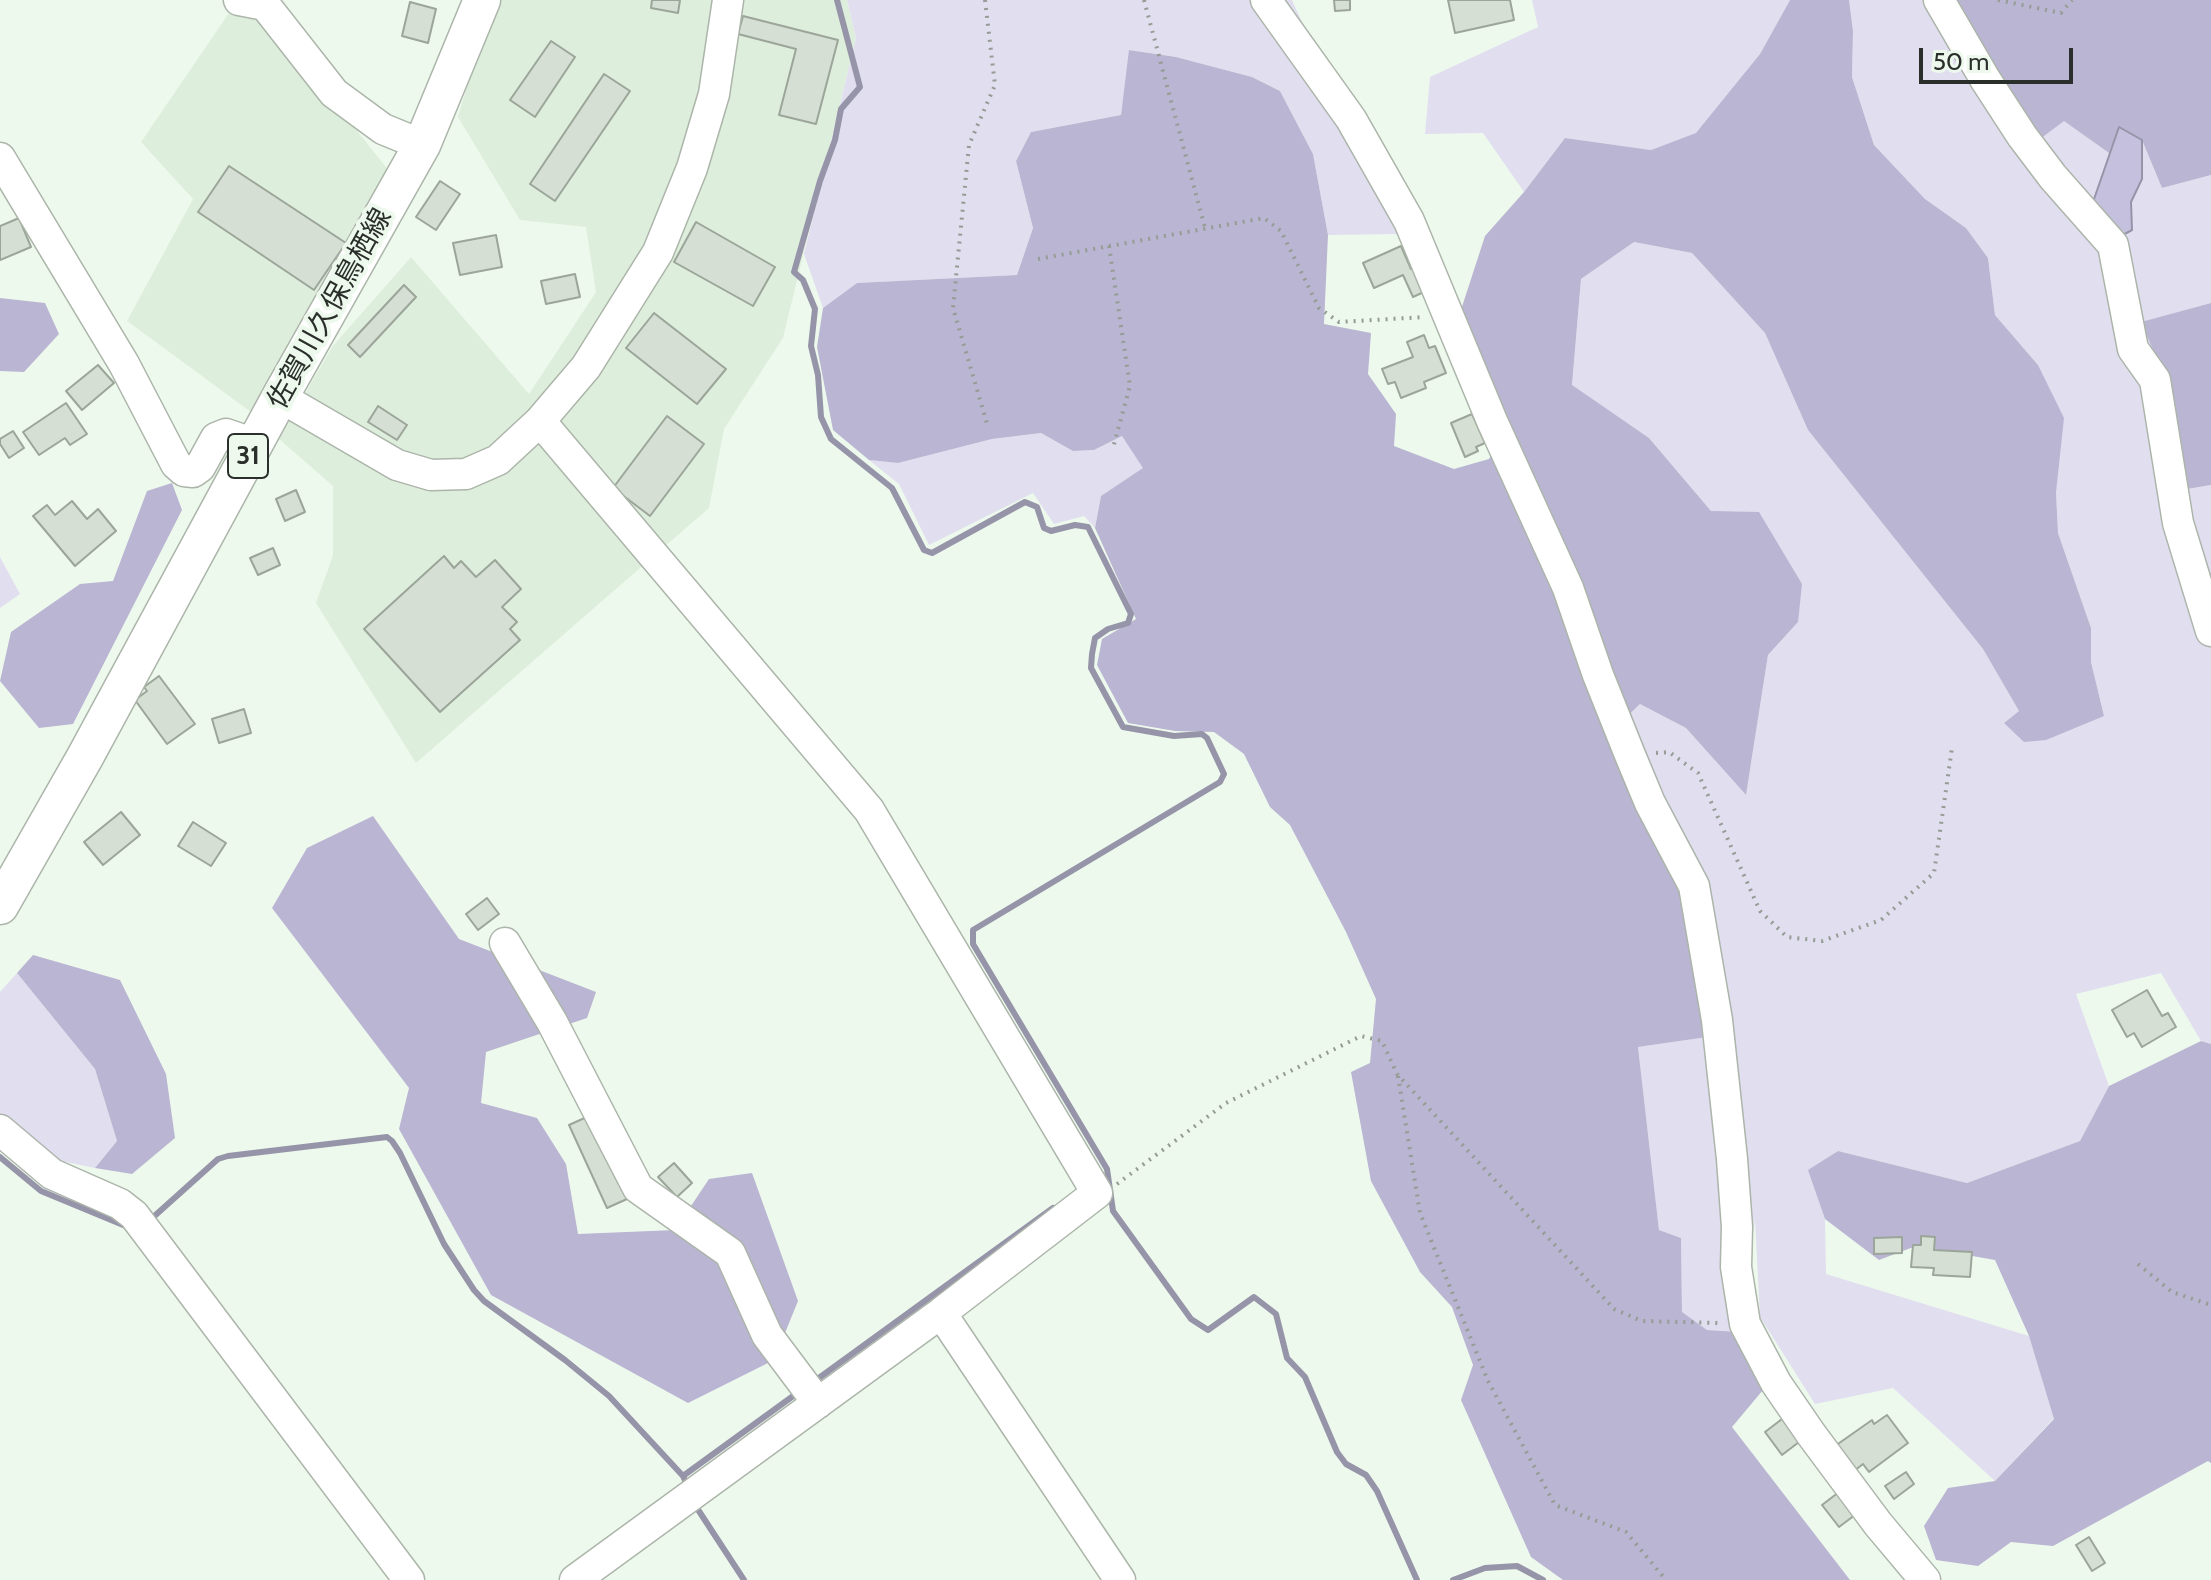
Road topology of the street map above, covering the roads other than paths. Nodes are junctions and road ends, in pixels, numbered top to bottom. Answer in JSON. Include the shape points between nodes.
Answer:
{"nodes":[{"id":1,"x":239,"y":0,"type":"edge"},
{"id":2,"x":482,"y":0,"type":"edge"},
{"id":3,"x":728,"y":0,"type":"edge"},
{"id":4,"x":1266,"y":0,"type":"edge"},
{"id":5,"x":1939,"y":0,"type":"edge"},
{"id":6,"x":422,"y":145,"type":"junction"},
{"id":7,"x":0,"y":158,"type":"edge"},
{"id":8,"x":280,"y":397,"type":"junction"},
{"id":9,"x":540,"y":421,"type":"junction"},
{"id":10,"x":255,"y":444,"type":"junction"},
{"id":11,"x":2211,"y":631,"type":"edge"},
{"id":12,"x":0,"y":906,"type":"edge"},
{"id":13,"x":505,"y":943,"type":"dead end"},
{"id":14,"x":0,"y":1130,"type":"edge"},
{"id":15,"x":941,"y":1313,"type":"junction"},
{"id":16,"x":809,"y":1392,"type":"junction"},
{"id":17,"x":409,"y":1580,"type":"edge"},
{"id":18,"x":575,"y":1580,"type":"edge"},
{"id":19,"x":1120,"y":1580,"type":"edge"},
{"id":20,"x":1925,"y":1580,"type":"edge"}],
"edges":[{"from":1,"to":6,"type":"street","via":[[265,5],[334,93],[383,129]]},
{"from":2,"to":6,"type":"main road","name":"佐賀川久保鳥栖線","number":"31"},
{"from":3,"to":9,"type":"street","via":[[714,94],[658,252],[586,367]]},
{"from":4,"to":20,"type":"street","via":[[1351,119],[1409,221],[1568,588],[1630,755],[1694,886],[1719,1035],[1745,1324],[1802,1421]]},
{"from":5,"to":11,"type":"street","via":[[2022,136],[2113,245],[2133,349],[2155,380],[2178,523]]},
{"from":6,"to":8,"type":"main road","name":"佐賀川久保鳥栖線","number":"31"},
{"from":7,"to":10,"type":"street","via":[[124,364],[176,464],[193,472],[216,438],[226,434]]},
{"from":8,"to":9,"type":"street","via":[[397,465],[431,475],[466,474],[498,460]]},
{"from":8,"to":10,"type":"main road","name":"佐賀川久保鳥栖線","number":"31"},
{"from":9,"to":15,"type":"street","via":[[869,810],[1109,1188]]},
{"from":10,"to":12,"type":"main road","name":"佐賀川久保鳥栖線","number":"31"},
{"from":13,"to":16,"type":"street","via":[[638,1188],[730,1253],[767,1335]]},
{"from":14,"to":17,"type":"street","via":[[52,1174],[120,1204],[141,1223]]},
{"from":15,"to":16,"type":"street"},
{"from":15,"to":19,"type":"street"},
{"from":16,"to":18,"type":"street","via":[[693,1494]]}]}
